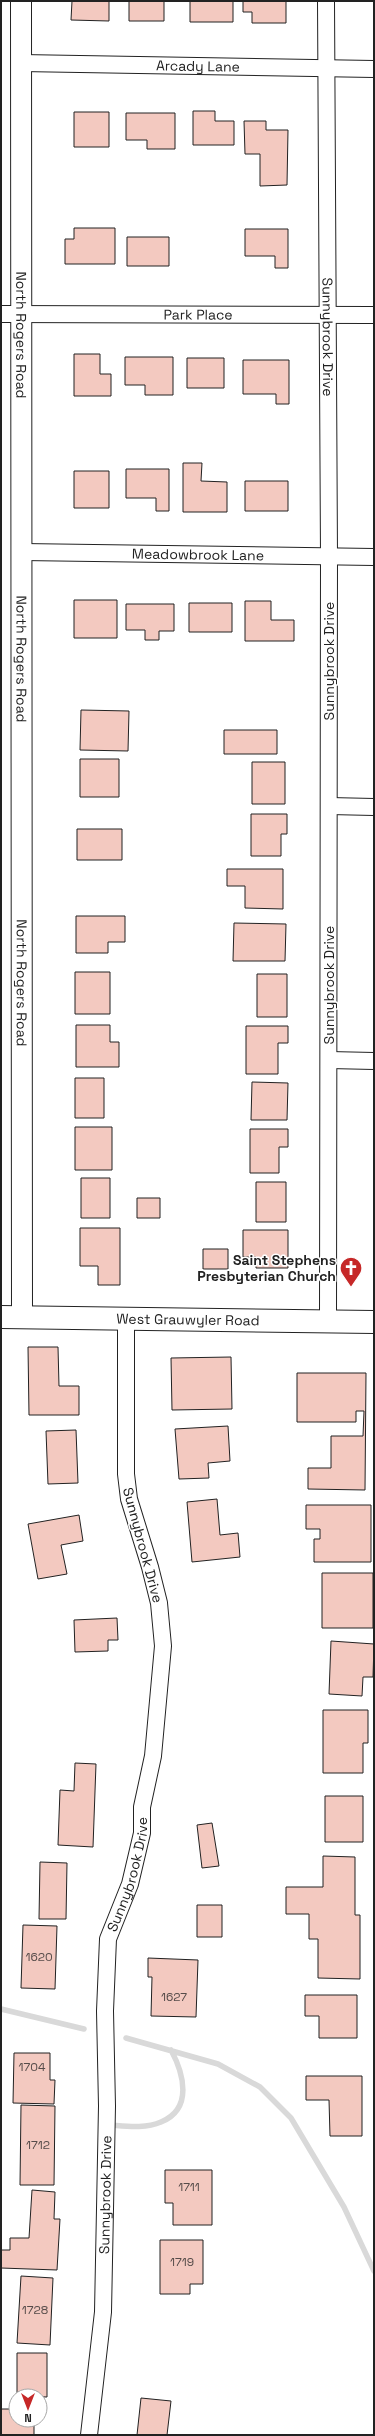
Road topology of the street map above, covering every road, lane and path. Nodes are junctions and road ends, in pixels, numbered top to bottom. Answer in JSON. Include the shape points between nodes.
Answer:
{"nodes":[{"id":1,"x":21,"y":1,"type":"edge"},
{"id":2,"x":326,"y":1,"type":"edge"},
{"id":3,"x":21,"y":63,"type":"junction"},
{"id":4,"x":326,"y":68,"type":"junction"},
{"id":5,"x":374,"y":69,"type":"edge"},
{"id":6,"x":22,"y":313,"type":"junction"},
{"id":7,"x":1,"y":314,"type":"edge"},
{"id":8,"x":328,"y":314,"type":"junction"},
{"id":9,"x":374,"y":314,"type":"edge"},
{"id":10,"x":22,"y":552,"type":"junction"},
{"id":11,"x":329,"y":556,"type":"junction"},
{"id":12,"x":374,"y":557,"type":"edge"},
{"id":13,"x":330,"y":806,"type":"junction"},
{"id":14,"x":374,"y":807,"type":"edge"},
{"id":15,"x":329,"y":1060,"type":"junction"},
{"id":16,"x":374,"y":1061,"type":"edge"},
{"id":17,"x":1,"y":1317,"type":"edge"},
{"id":18,"x":22,"y":1317,"type":"junction"},
{"id":19,"x":126,"y":1318,"type":"junction"},
{"id":20,"x":328,"y":1321,"type":"junction"},
{"id":21,"x":374,"y":1322,"type":"edge"},
{"id":22,"x":89,"y":2435,"type":"edge"}],
"edges":[{"from":1,"to":3,"type":"street","name":"North Rogers Road"},
{"from":2,"to":4,"type":"street","name":"Sunnybrook Drive"},
{"from":3,"to":4,"type":"street","name":"Arcady Lane"},
{"from":3,"to":6,"type":"street","name":"North Rogers Road"},
{"from":4,"to":5,"type":"street","name":"Arcady Lane"},
{"from":4,"to":8,"type":"street","name":"Sunnybrook Drive"},
{"from":6,"to":7,"type":"street","name":"Park Place"},
{"from":6,"to":8,"type":"street","name":"Park Place"},
{"from":6,"to":10,"type":"street","name":"North Rogers Road"},
{"from":8,"to":9,"type":"street","name":"Park Place"},
{"from":8,"to":11,"type":"street","name":"Sunnybrook Drive"},
{"from":10,"to":11,"type":"street","name":"Meadowbrook Lane"},
{"from":10,"to":18,"type":"street","name":"North Rogers Road"},
{"from":11,"to":12,"type":"street","name":"Meadowbrook Lane"},
{"from":11,"to":13,"type":"street","name":"Sunnybrook Drive"},
{"from":13,"to":14,"type":"street"},
{"from":13,"to":15,"type":"street","name":"Sunnybrook Drive"},
{"from":15,"to":16,"type":"street"},
{"from":15,"to":20,"type":"street","name":"Sunnybrook Drive"},
{"from":17,"to":18,"type":"main road","name":"West Grauwyler Road"},
{"from":18,"to":19,"type":"main road","name":"West Grauwyler Road"},
{"from":19,"to":20,"type":"main road","name":"West Grauwyler Road"},
{"from":19,"to":22,"type":"street","name":"Sunnybrook Drive","via":[[126,1474],[129,1499],[159,1603],[163,1646],[152,1756],[142,1807],[142,1833],[130,1884],[108,1939],[105,2011],[107,2106],[103,2312]]},
{"from":20,"to":21,"type":"main road","name":"West Grauwyler Road"}]}
